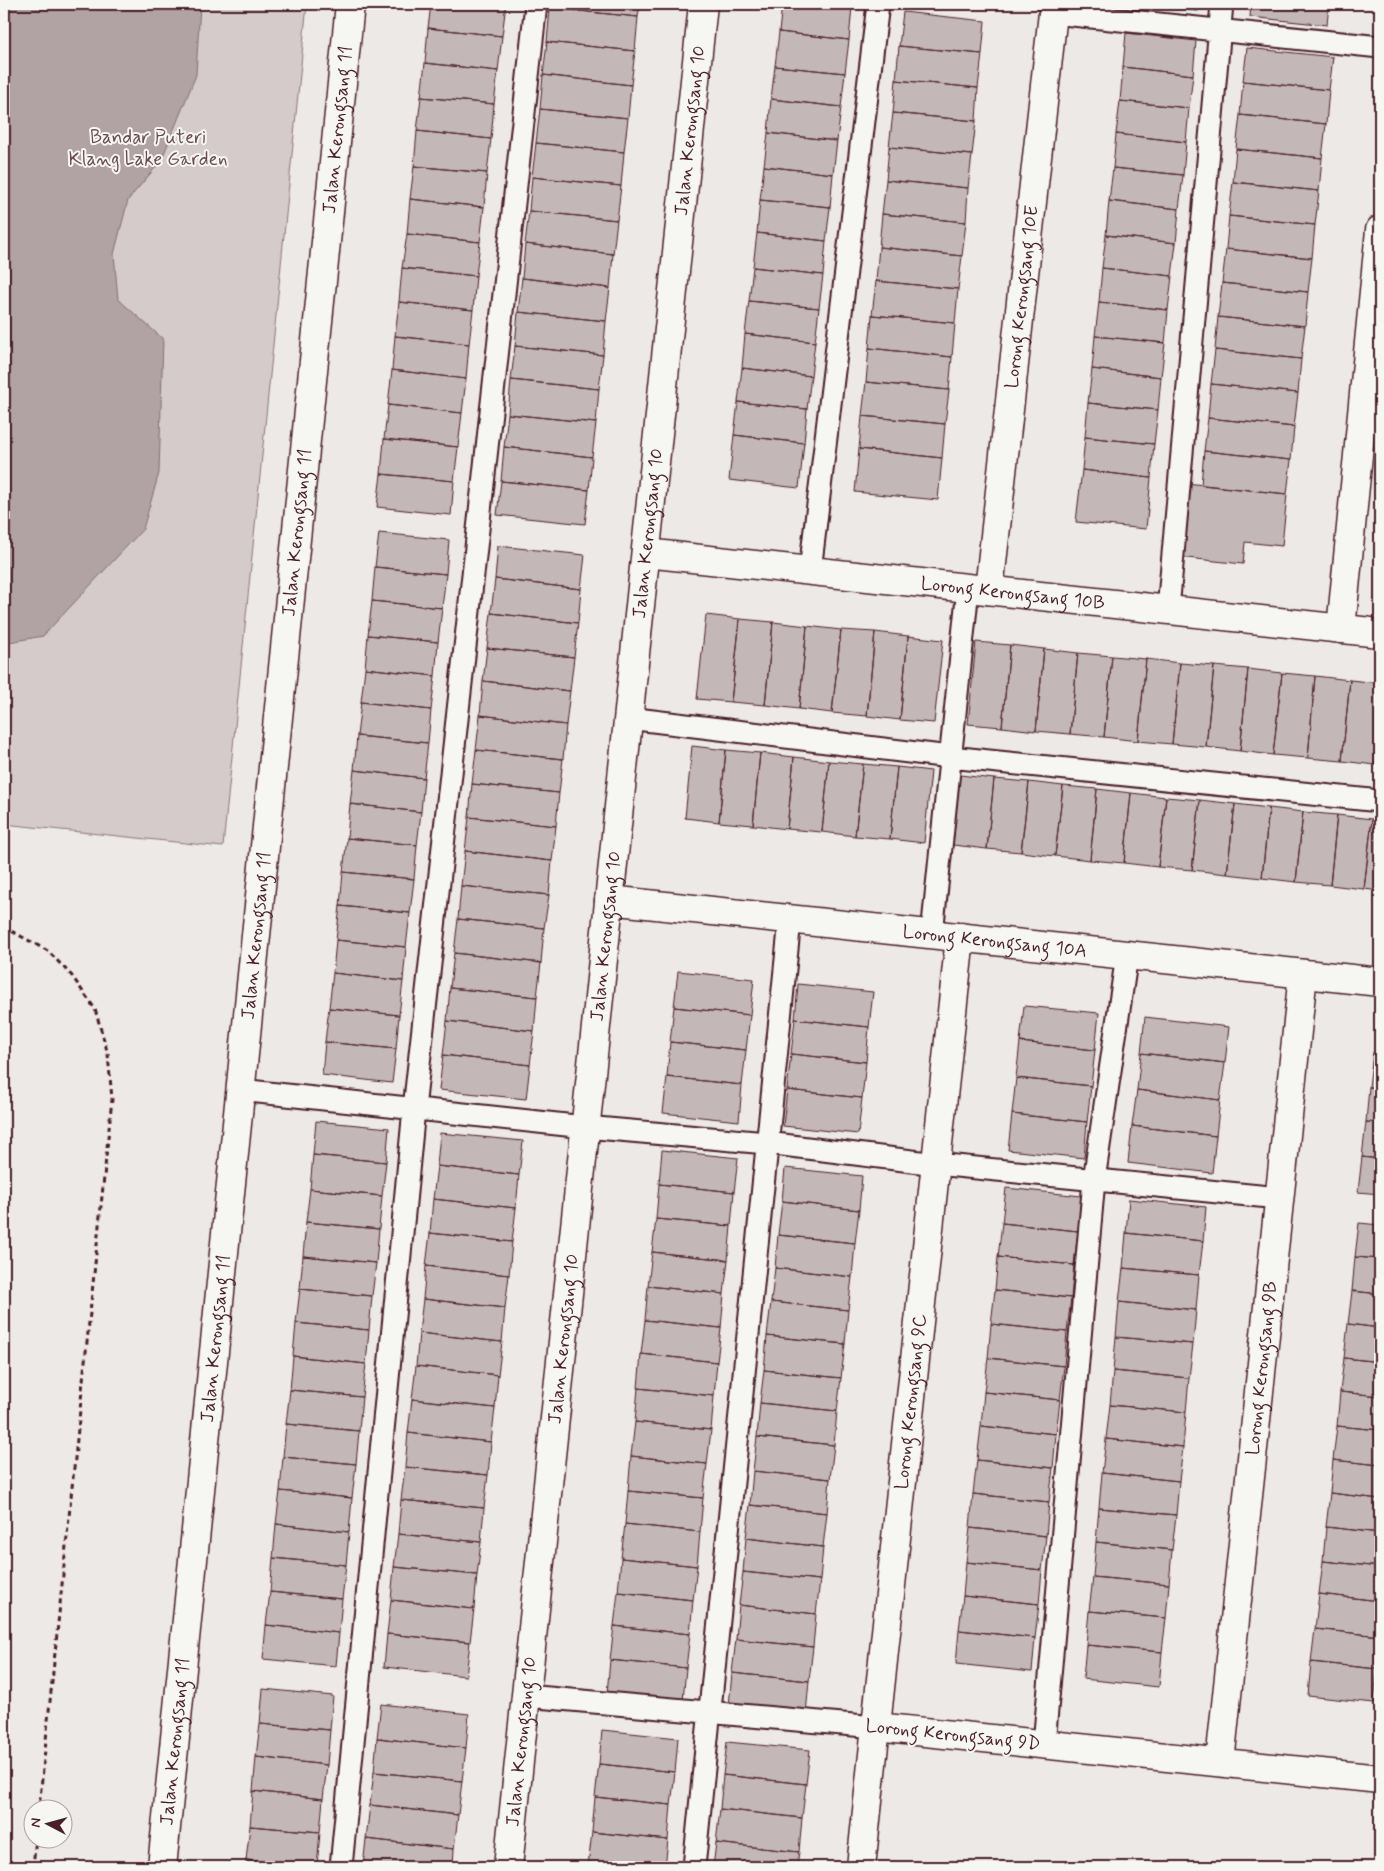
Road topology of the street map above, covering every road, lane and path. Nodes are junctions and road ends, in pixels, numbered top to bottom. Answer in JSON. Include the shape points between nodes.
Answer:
{"nodes":[{"id":1,"x":350,"y":4,"type":"edge"},
{"id":2,"x":536,"y":4,"type":"edge"},
{"id":3,"x":703,"y":4,"type":"edge"},
{"id":4,"x":878,"y":4,"type":"edge"},
{"id":5,"x":1222,"y":4,"type":"edge"},
{"id":6,"x":1054,"y":8,"type":"edge"},
{"id":7,"x":1220,"y":30,"type":"junction"},
{"id":8,"x":1380,"y":47,"type":"edge"},
{"id":9,"x":1380,"y":230,"type":"edge"},
{"id":10,"x":646,"y":553,"type":"junction"},
{"id":11,"x":810,"y":571,"type":"junction"},
{"id":12,"x":978,"y":589,"type":"junction"},
{"id":13,"x":1168,"y":610,"type":"junction"},
{"id":14,"x":1341,"y":629,"type":"junction"},
{"id":15,"x":1380,"y":633,"type":"edge"},
{"id":16,"x":628,"y":718,"type":"junction"},
{"id":17,"x":950,"y":757,"type":"junction"},
{"id":18,"x":1380,"y":801,"type":"edge"},
{"id":19,"x":609,"y":900,"type":"junction"},
{"id":20,"x":790,"y":920,"type":"junction"},
{"id":21,"x":4,"y":927,"type":"edge"},
{"id":22,"x":932,"y":934,"type":"junction"},
{"id":23,"x":960,"y":937,"type":"junction"},
{"id":24,"x":1127,"y":955,"type":"junction"},
{"id":25,"x":1303,"y":974,"type":"junction"},
{"id":26,"x":1380,"y":982,"type":"edge"},
{"id":27,"x":240,"y":1090,"type":"junction"},
{"id":28,"x":414,"y":1109,"type":"junction"},
{"id":29,"x":585,"y":1127,"type":"junction"},
{"id":30,"x":767,"y":1143,"type":"junction"},
{"id":31,"x":936,"y":1164,"type":"junction"},
{"id":32,"x":1094,"y":1180,"type":"junction"},
{"id":33,"x":1279,"y":1198,"type":"junction"},
{"id":34,"x":526,"y":1696,"type":"junction"},
{"id":35,"x":710,"y":1712,"type":"junction"},
{"id":36,"x":876,"y":1727,"type":"junction"},
{"id":37,"x":1044,"y":1744,"type":"junction"},
{"id":38,"x":1220,"y":1762,"type":"junction"},
{"id":39,"x":1380,"y":1779,"type":"edge"},
{"id":40,"x":40,"y":1798,"type":"edge"},
{"id":41,"x":35,"y":1848,"type":"edge"},
{"id":42,"x":33,"y":1867,"type":"edge"},
{"id":43,"x":162,"y":1867,"type":"edge"},
{"id":44,"x":341,"y":1867,"type":"edge"},
{"id":45,"x":508,"y":1867,"type":"edge"},
{"id":46,"x":694,"y":1867,"type":"edge"},
{"id":47,"x":861,"y":1867,"type":"edge"}],
"edges":[{"from":1,"to":27,"type":"street","name":"Jalan Kerongsang 11"},
{"from":2,"to":28,"type":"lane"},
{"from":3,"to":10,"type":"street","name":"Jalan Kerongsang 10"},
{"from":4,"to":11,"type":"lane"},
{"from":5,"to":7,"type":"lane"},
{"from":6,"to":7,"type":"lane"},
{"from":6,"to":12,"type":"street","name":"Lorong Kerongsang 10E"},
{"from":7,"to":8,"type":"lane"},
{"from":7,"to":13,"type":"lane"},
{"from":9,"to":14,"type":"street"},
{"from":10,"to":11,"type":"street","name":"Lorong Kerongsang 10B"},
{"from":10,"to":16,"type":"street","name":"Jalan Kerongsang 10"},
{"from":11,"to":12,"type":"street","name":"Lorong Kerongsang 10B"},
{"from":12,"to":13,"type":"street","name":"Lorong Kerongsang 10B"},
{"from":12,"to":17,"type":"lane"},
{"from":13,"to":14,"type":"street","name":"Lorong Kerongsang 10B"},
{"from":14,"to":15,"type":"street","name":"Lorong Kerongsang 10B"},
{"from":16,"to":17,"type":"lane"},
{"from":16,"to":19,"type":"street","name":"Jalan Kerongsang 10"},
{"from":17,"to":18,"type":"lane"},
{"from":17,"to":22,"type":"lane"},
{"from":19,"to":20,"type":"street","name":"Lorong Kerongsang 10A"},
{"from":19,"to":29,"type":"street","name":"Jalan Kerongsang 10"},
{"from":20,"to":22,"type":"street","name":"Lorong Kerongsang 10A"},
{"from":20,"to":30,"type":"lane"},
{"from":21,"to":40,"type":"path","via":[[48,951],[72,976],[95,1009],[108,1054],[112,1099]]},
{"from":22,"to":23,"type":"street","name":"Lorong Kerongsang 10A"},
{"from":23,"to":24,"type":"street","name":"Lorong Kerongsang 10A"},
{"from":23,"to":31,"type":"street","name":"Lorong Kerongsang 9C"},
{"from":24,"to":25,"type":"street","name":"Lorong Kerongsang 10A"},
{"from":24,"to":32,"type":"lane"},
{"from":25,"to":26,"type":"street","name":"Lorong Kerongsang 10A"},
{"from":25,"to":33,"type":"street","name":"Lorong Kerongsang 9B"},
{"from":27,"to":28,"type":"lane"},
{"from":27,"to":43,"type":"street","name":"Jalan Kerongsang 11"},
{"from":28,"to":29,"type":"lane"},
{"from":28,"to":44,"type":"lane"},
{"from":29,"to":30,"type":"lane"},
{"from":29,"to":34,"type":"street","name":"Jalan Kerongsang 10"},
{"from":30,"to":31,"type":"lane"},
{"from":30,"to":35,"type":"lane"},
{"from":31,"to":32,"type":"lane"},
{"from":31,"to":36,"type":"street","name":"Lorong Kerongsang 9C"},
{"from":32,"to":33,"type":"lane"},
{"from":32,"to":37,"type":"lane"},
{"from":33,"to":38,"type":"street","name":"Lorong Kerongsang 9B"},
{"from":34,"to":35,"type":"lane","name":"Lorong Kerongsang 9D"},
{"from":34,"to":45,"type":"street","name":"Jalan Kerongsang 10"},
{"from":35,"to":36,"type":"lane","name":"Lorong Kerongsang 9D"},
{"from":35,"to":46,"type":"lane"},
{"from":36,"to":37,"type":"street","name":"Lorong Kerongsang 9D"},
{"from":36,"to":47,"type":"street","name":"Lorong Kerongsang 9C"},
{"from":37,"to":38,"type":"street","name":"Lorong Kerongsang 9D"},
{"from":38,"to":39,"type":"street","name":"Lorong Kerongsang 9D"},
{"from":41,"to":42,"type":"path"}]}
